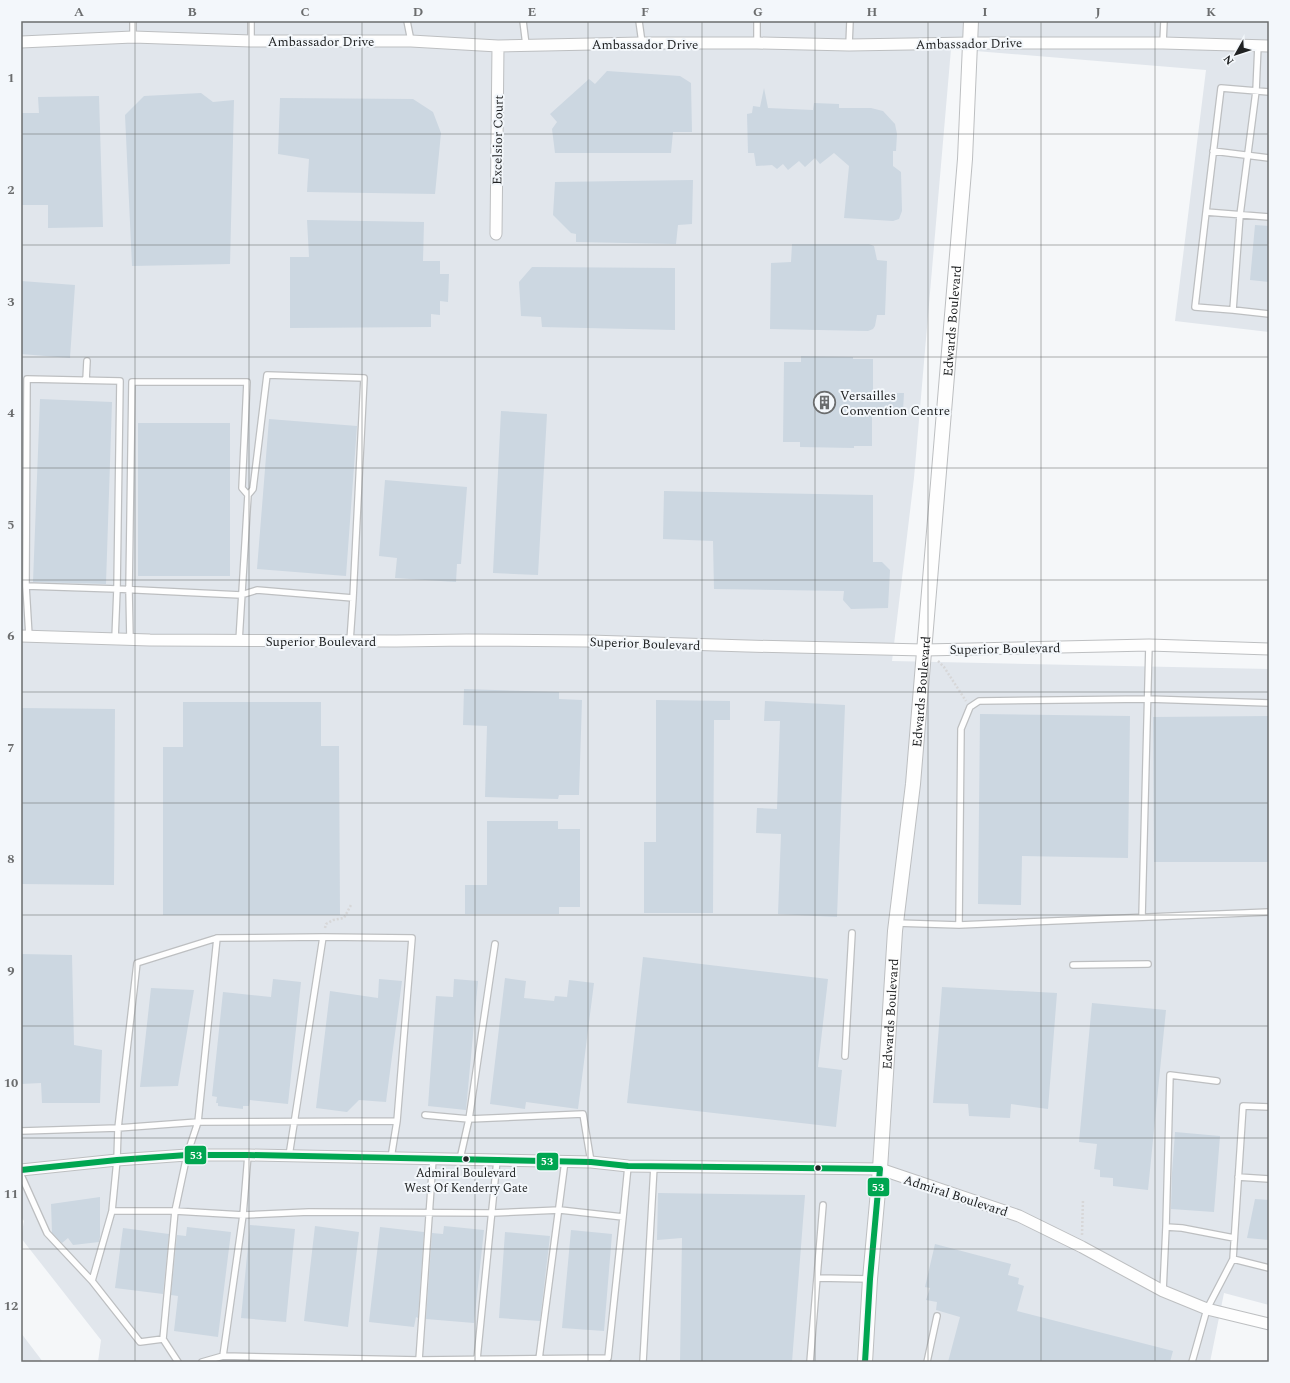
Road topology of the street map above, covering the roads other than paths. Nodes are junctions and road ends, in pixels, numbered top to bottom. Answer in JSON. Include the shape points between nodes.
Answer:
{"nodes":[{"id":1,"x":133,"y":21,"type":"edge"},
{"id":2,"x":251,"y":21,"type":"edge"},
{"id":3,"x":407,"y":21,"type":"edge"},
{"id":4,"x":523,"y":21,"type":"edge"},
{"id":5,"x":639,"y":21,"type":"edge"},
{"id":6,"x":756,"y":21,"type":"edge"},
{"id":7,"x":850,"y":21,"type":"edge"},
{"id":8,"x":971,"y":21,"type":"edge"},
{"id":9,"x":1164,"y":21,"type":"edge"},
{"id":10,"x":133,"y":37,"type":"junction"},
{"id":11,"x":411,"y":40,"type":"junction"},
{"id":12,"x":21,"y":42,"type":"edge"},
{"id":13,"x":252,"y":42,"type":"junction"},
{"id":14,"x":642,"y":43,"type":"junction"},
{"id":15,"x":757,"y":43,"type":"junction"},
{"id":16,"x":971,"y":43,"type":"junction"},
{"id":17,"x":1163,"y":43,"type":"junction"},
{"id":18,"x":526,"y":45,"type":"junction"},
{"id":19,"x":498,"y":46,"type":"junction"},
{"id":20,"x":849,"y":46,"type":"junction"},
{"id":21,"x":1264,"y":46,"type":"edge"},
{"id":22,"x":1256,"y":91,"type":"junction"},
{"id":23,"x":1269,"y":92,"type":"edge"},
{"id":24,"x":1213,"y":151,"type":"junction"},
{"id":25,"x":1248,"y":155,"type":"junction"},
{"id":26,"x":1269,"y":158,"type":"edge"},
{"id":27,"x":1206,"y":212,"type":"junction"},
{"id":28,"x":1240,"y":215,"type":"junction"},
{"id":29,"x":1269,"y":217,"type":"edge"},
{"id":30,"x":496,"y":234,"type":"dead end"},
{"id":31,"x":1233,"y":310,"type":"junction"},
{"id":32,"x":1269,"y":314,"type":"edge"},
{"id":33,"x":86,"y":361,"type":"dead end"},
{"id":34,"x":86,"y":380,"type":"junction"},
{"id":35,"x":248,"y":495,"type":"junction"},
{"id":36,"x":26,"y":586,"type":"junction"},
{"id":37,"x":117,"y":589,"type":"junction"},
{"id":38,"x":129,"y":590,"type":"junction"},
{"id":39,"x":241,"y":595,"type":"junction"},
{"id":40,"x":353,"y":598,"type":"junction"},
{"id":41,"x":25,"y":636,"type":"edge"},
{"id":42,"x":115,"y":639,"type":"junction"},
{"id":43,"x":130,"y":640,"type":"junction"},
{"id":44,"x":239,"y":641,"type":"junction"},
{"id":45,"x":350,"y":641,"type":"junction"},
{"id":46,"x":1149,"y":645,"type":"junction"},
{"id":47,"x":1269,"y":649,"type":"edge"},
{"id":48,"x":924,"y":650,"type":"junction"},
{"id":49,"x":1148,"y":699,"type":"junction"},
{"id":50,"x":1269,"y":703,"type":"edge"},
{"id":51,"x":1269,"y":912,"type":"edge"},
{"id":52,"x":1142,"y":917,"type":"junction"},
{"id":53,"x":896,"y":923,"type":"junction"},
{"id":54,"x":959,"y":925,"type":"junction"},
{"id":55,"x":852,"y":933,"type":"dead end"},
{"id":56,"x":323,"y":936,"type":"junction"},
{"id":57,"x":217,"y":938,"type":"junction"},
{"id":58,"x":495,"y":944,"type":"dead end"},
{"id":59,"x":1148,"y":964,"type":"dead end"},
{"id":60,"x":1073,"y":965,"type":"dead end"},
{"id":61,"x":845,"y":1056,"type":"dead end"},
{"id":62,"x":1217,"y":1081,"type":"dead end"},
{"id":63,"x":1269,"y":1107,"type":"edge"},
{"id":64,"x":425,"y":1115,"type":"dead end"},
{"id":65,"x":469,"y":1119,"type":"junction"},
{"id":66,"x":295,"y":1121,"type":"junction"},
{"id":67,"x":397,"y":1121,"type":"junction"},
{"id":68,"x":198,"y":1122,"type":"junction"},
{"id":69,"x":118,"y":1128,"type":"junction"},
{"id":70,"x":21,"y":1131,"type":"edge"},
{"id":71,"x":187,"y":1155,"type":"junction"},
{"id":72,"x":248,"y":1155,"type":"junction"},
{"id":73,"x":289,"y":1156,"type":"junction"},
{"id":74,"x":391,"y":1158,"type":"junction"},
{"id":75,"x":433,"y":1159,"type":"junction"},
{"id":76,"x":460,"y":1159,"type":"junction"},
{"id":77,"x":117,"y":1160,"type":"junction"},
{"id":78,"x":497,"y":1160,"type":"junction"},
{"id":79,"x":566,"y":1161,"type":"junction"},
{"id":80,"x":591,"y":1162,"type":"junction"},
{"id":81,"x":628,"y":1166,"type":"junction"},
{"id":82,"x":654,"y":1166,"type":"junction"},
{"id":83,"x":21,"y":1170,"type":"edge"},
{"id":84,"x":880,"y":1170,"type":"junction"},
{"id":85,"x":21,"y":1175,"type":"edge"},
{"id":86,"x":1238,"y":1177,"type":"junction"},
{"id":87,"x":1269,"y":1179,"type":"edge"},
{"id":88,"x":823,"y":1205,"type":"dead end"},
{"id":89,"x":560,"y":1210,"type":"junction"},
{"id":90,"x":112,"y":1211,"type":"junction"},
{"id":91,"x":175,"y":1211,"type":"junction"},
{"id":92,"x":429,"y":1212,"type":"junction"},
{"id":93,"x":492,"y":1213,"type":"junction"},
{"id":94,"x":243,"y":1215,"type":"junction"},
{"id":95,"x":623,"y":1217,"type":"junction"},
{"id":96,"x":1166,"y":1227,"type":"junction"},
{"id":97,"x":1234,"y":1238,"type":"junction"},
{"id":98,"x":1233,"y":1258,"type":"junction"},
{"id":99,"x":1269,"y":1268,"type":"edge"},
{"id":100,"x":817,"y":1278,"type":"junction"},
{"id":101,"x":870,"y":1279,"type":"junction"},
{"id":102,"x":92,"y":1281,"type":"junction"},
{"id":103,"x":1163,"y":1291,"type":"junction"},
{"id":104,"x":1207,"y":1309,"type":"junction"},
{"id":105,"x":937,"y":1316,"type":"dead end"},
{"id":106,"x":1269,"y":1324,"type":"edge"},
{"id":107,"x":163,"y":1338,"type":"junction"},
{"id":108,"x":223,"y":1356,"type":"junction"},
{"id":109,"x":477,"y":1359,"type":"junction"},
{"id":110,"x":539,"y":1359,"type":"junction"},
{"id":111,"x":418,"y":1360,"type":"junction"},
{"id":112,"x":178,"y":1362,"type":"edge"},
{"id":113,"x":202,"y":1362,"type":"edge"},
{"id":114,"x":643,"y":1362,"type":"edge"},
{"id":115,"x":810,"y":1362,"type":"edge"},
{"id":116,"x":865,"y":1362,"type":"edge"},
{"id":117,"x":927,"y":1362,"type":"edge"},
{"id":118,"x":1192,"y":1362,"type":"edge"}],
"edges":[{"from":1,"to":10,"type":"lane"},
{"from":2,"to":13,"type":"lane"},
{"from":3,"to":11,"type":"lane"},
{"from":4,"to":18,"type":"lane"},
{"from":5,"to":14,"type":"lane"},
{"from":6,"to":15,"type":"lane"},
{"from":7,"to":20,"type":"lane"},
{"from":8,"to":16,"type":"street","name":"Edwards Boulevard"},
{"from":9,"to":17,"type":"lane"},
{"from":10,"to":12,"type":"street","name":"Ambassador Drive"},
{"from":10,"to":13,"type":"street","name":"Ambassador Drive"},
{"from":11,"to":13,"type":"street","name":"Ambassador Drive"},
{"from":11,"to":19,"type":"street","name":"Ambassador Drive"},
{"from":14,"to":15,"type":"street","name":"Ambassador Drive"},
{"from":14,"to":18,"type":"street","name":"Ambassador Drive"},
{"from":15,"to":20,"type":"street","name":"Ambassador Drive"},
{"from":16,"to":17,"type":"street","name":"Ambassador Drive"},
{"from":16,"to":20,"type":"street","name":"Ambassador Drive"},
{"from":16,"to":48,"type":"street","name":"Edwards Boulevard","via":[[965,160]]},
{"from":17,"to":21,"type":"street","name":"Ambassador Drive"},
{"from":18,"to":19,"type":"street","name":"Ambassador Drive"},
{"from":19,"to":30,"type":"street","name":"Excelsior Court"},
{"from":21,"to":22,"type":"lane"},
{"from":22,"to":23,"type":"lane"},
{"from":22,"to":24,"type":"lane","via":[[1221,88]]},
{"from":22,"to":25,"type":"lane"},
{"from":24,"to":25,"type":"lane"},
{"from":24,"to":27,"type":"lane"},
{"from":25,"to":26,"type":"lane"},
{"from":25,"to":28,"type":"lane"},
{"from":27,"to":28,"type":"lane"},
{"from":27,"to":31,"type":"lane","via":[[1195,307]]},
{"from":28,"to":29,"type":"lane"},
{"from":28,"to":31,"type":"lane"},
{"from":31,"to":32,"type":"lane"},
{"from":33,"to":34,"type":"lane"},
{"from":34,"to":36,"type":"lane","via":[[28,378]]},
{"from":34,"to":37,"type":"lane","via":[[120,381]]},
{"from":35,"to":38,"type":"lane","via":[[242,488],[247,382],[132,382]]},
{"from":35,"to":39,"type":"lane"},
{"from":35,"to":40,"type":"lane","via":[[253,489],[266,375],[364,378]]},
{"from":36,"to":37,"type":"lane"},
{"from":36,"to":41,"type":"lane"},
{"from":37,"to":38,"type":"lane"},
{"from":37,"to":42,"type":"lane"},
{"from":38,"to":39,"type":"lane"},
{"from":38,"to":43,"type":"lane"},
{"from":39,"to":40,"type":"lane","via":[[257,590]]},
{"from":39,"to":44,"type":"lane"},
{"from":40,"to":45,"type":"lane"},
{"from":41,"to":42,"type":"street","name":"Superior Boulevard"},
{"from":42,"to":43,"type":"street","name":"Superior Boulevard"},
{"from":43,"to":44,"type":"street","name":"Superior Boulevard"},
{"from":44,"to":45,"type":"street","name":"Superior Boulevard"},
{"from":45,"to":48,"type":"street","name":"Superior Boulevard","via":[[590,641]]},
{"from":46,"to":47,"type":"street","name":"Superior Boulevard"},
{"from":46,"to":48,"type":"street","name":"Superior Boulevard"},
{"from":46,"to":49,"type":"lane"},
{"from":48,"to":53,"type":"street","name":"Edwards Boulevard","via":[[913,784]]},
{"from":49,"to":50,"type":"lane"},
{"from":49,"to":52,"type":"lane"},
{"from":49,"to":54,"type":"lane","via":[[979,701],[970,707],[961,729]]},
{"from":51,"to":52,"type":"lane"},
{"from":52,"to":54,"type":"lane"},
{"from":53,"to":54,"type":"lane"},
{"from":53,"to":84,"type":"street","name":"Edwards Boulevard"},
{"from":55,"to":61,"type":"lane"},
{"from":56,"to":57,"type":"lane"},
{"from":56,"to":66,"type":"lane"},
{"from":56,"to":67,"type":"lane","via":[[412,938]]},
{"from":57,"to":68,"type":"lane"},
{"from":57,"to":69,"type":"lane","via":[[137,963]]},
{"from":58,"to":65,"type":"lane"},
{"from":59,"to":60,"type":"lane"},
{"from":62,"to":96,"type":"lane","via":[[1170,1075]]},
{"from":63,"to":86,"type":"lane","via":[[1243,1106]]},
{"from":64,"to":65,"type":"lane"},
{"from":65,"to":76,"type":"lane"},
{"from":65,"to":80,"type":"lane","via":[[584,1114]]},
{"from":66,"to":67,"type":"lane"},
{"from":66,"to":68,"type":"lane"},
{"from":66,"to":73,"type":"lane"},
{"from":67,"to":74,"type":"lane"},
{"from":68,"to":69,"type":"lane"},
{"from":68,"to":71,"type":"lane"},
{"from":69,"to":70,"type":"lane"},
{"from":69,"to":77,"type":"lane"},
{"from":71,"to":72,"type":"street","name":"Admiral Boulevard"},
{"from":71,"to":77,"type":"street","name":"Admiral Boulevard"},
{"from":71,"to":91,"type":"lane"},
{"from":72,"to":73,"type":"street","name":"Admiral Boulevard"},
{"from":72,"to":94,"type":"lane"},
{"from":73,"to":74,"type":"street","name":"Admiral Boulevard"},
{"from":74,"to":75,"type":"street","name":"Admiral Boulevard"},
{"from":75,"to":76,"type":"street","name":"Admiral Boulevard"},
{"from":75,"to":92,"type":"lane"},
{"from":76,"to":78,"type":"street","name":"Admiral Boulevard"},
{"from":77,"to":83,"type":"street","name":"Admiral Boulevard"},
{"from":77,"to":90,"type":"lane"},
{"from":78,"to":79,"type":"street","name":"Admiral Boulevard"},
{"from":78,"to":93,"type":"lane"},
{"from":79,"to":80,"type":"street","name":"Admiral Boulevard"},
{"from":79,"to":89,"type":"lane"},
{"from":80,"to":81,"type":"street","name":"Admiral Boulevard"},
{"from":81,"to":82,"type":"street","name":"Admiral Boulevard"},
{"from":81,"to":95,"type":"lane"},
{"from":82,"to":84,"type":"street","name":"Admiral Boulevard"},
{"from":82,"to":114,"type":"lane"},
{"from":84,"to":101,"type":"street","name":"Edwards Boulevard"},
{"from":84,"to":103,"type":"street","name":"Admiral Boulevard","via":[[1019,1216]]},
{"from":85,"to":102,"type":"lane","via":[[47,1233]]},
{"from":86,"to":87,"type":"lane"},
{"from":86,"to":97,"type":"lane"},
{"from":88,"to":100,"type":"lane"},
{"from":89,"to":93,"type":"lane"},
{"from":89,"to":95,"type":"lane"},
{"from":89,"to":110,"type":"lane"},
{"from":90,"to":91,"type":"lane"},
{"from":90,"to":102,"type":"lane"},
{"from":91,"to":94,"type":"lane"},
{"from":91,"to":107,"type":"lane"},
{"from":92,"to":93,"type":"lane"},
{"from":92,"to":94,"type":"lane"},
{"from":92,"to":111,"type":"lane"},
{"from":93,"to":109,"type":"lane"},
{"from":94,"to":108,"type":"lane"},
{"from":95,"to":110,"type":"lane","via":[[608,1358]]},
{"from":96,"to":97,"type":"lane"},
{"from":96,"to":103,"type":"lane"},
{"from":97,"to":98,"type":"lane"},
{"from":98,"to":99,"type":"lane"},
{"from":98,"to":104,"type":"lane"},
{"from":100,"to":101,"type":"lane"},
{"from":100,"to":115,"type":"lane"},
{"from":101,"to":116,"type":"street","name":"Edwards Boulevard"},
{"from":102,"to":107,"type":"lane","via":[[140,1342]]},
{"from":103,"to":104,"type":"street","name":"Admiral Boulevard"},
{"from":104,"to":106,"type":"street","name":"Admiral Boulevard"},
{"from":104,"to":118,"type":"lane"},
{"from":105,"to":117,"type":"lane"},
{"from":107,"to":112,"type":"lane"},
{"from":108,"to":111,"type":"lane"},
{"from":108,"to":113,"type":"lane"},
{"from":109,"to":110,"type":"lane"},
{"from":109,"to":111,"type":"lane"}]}
